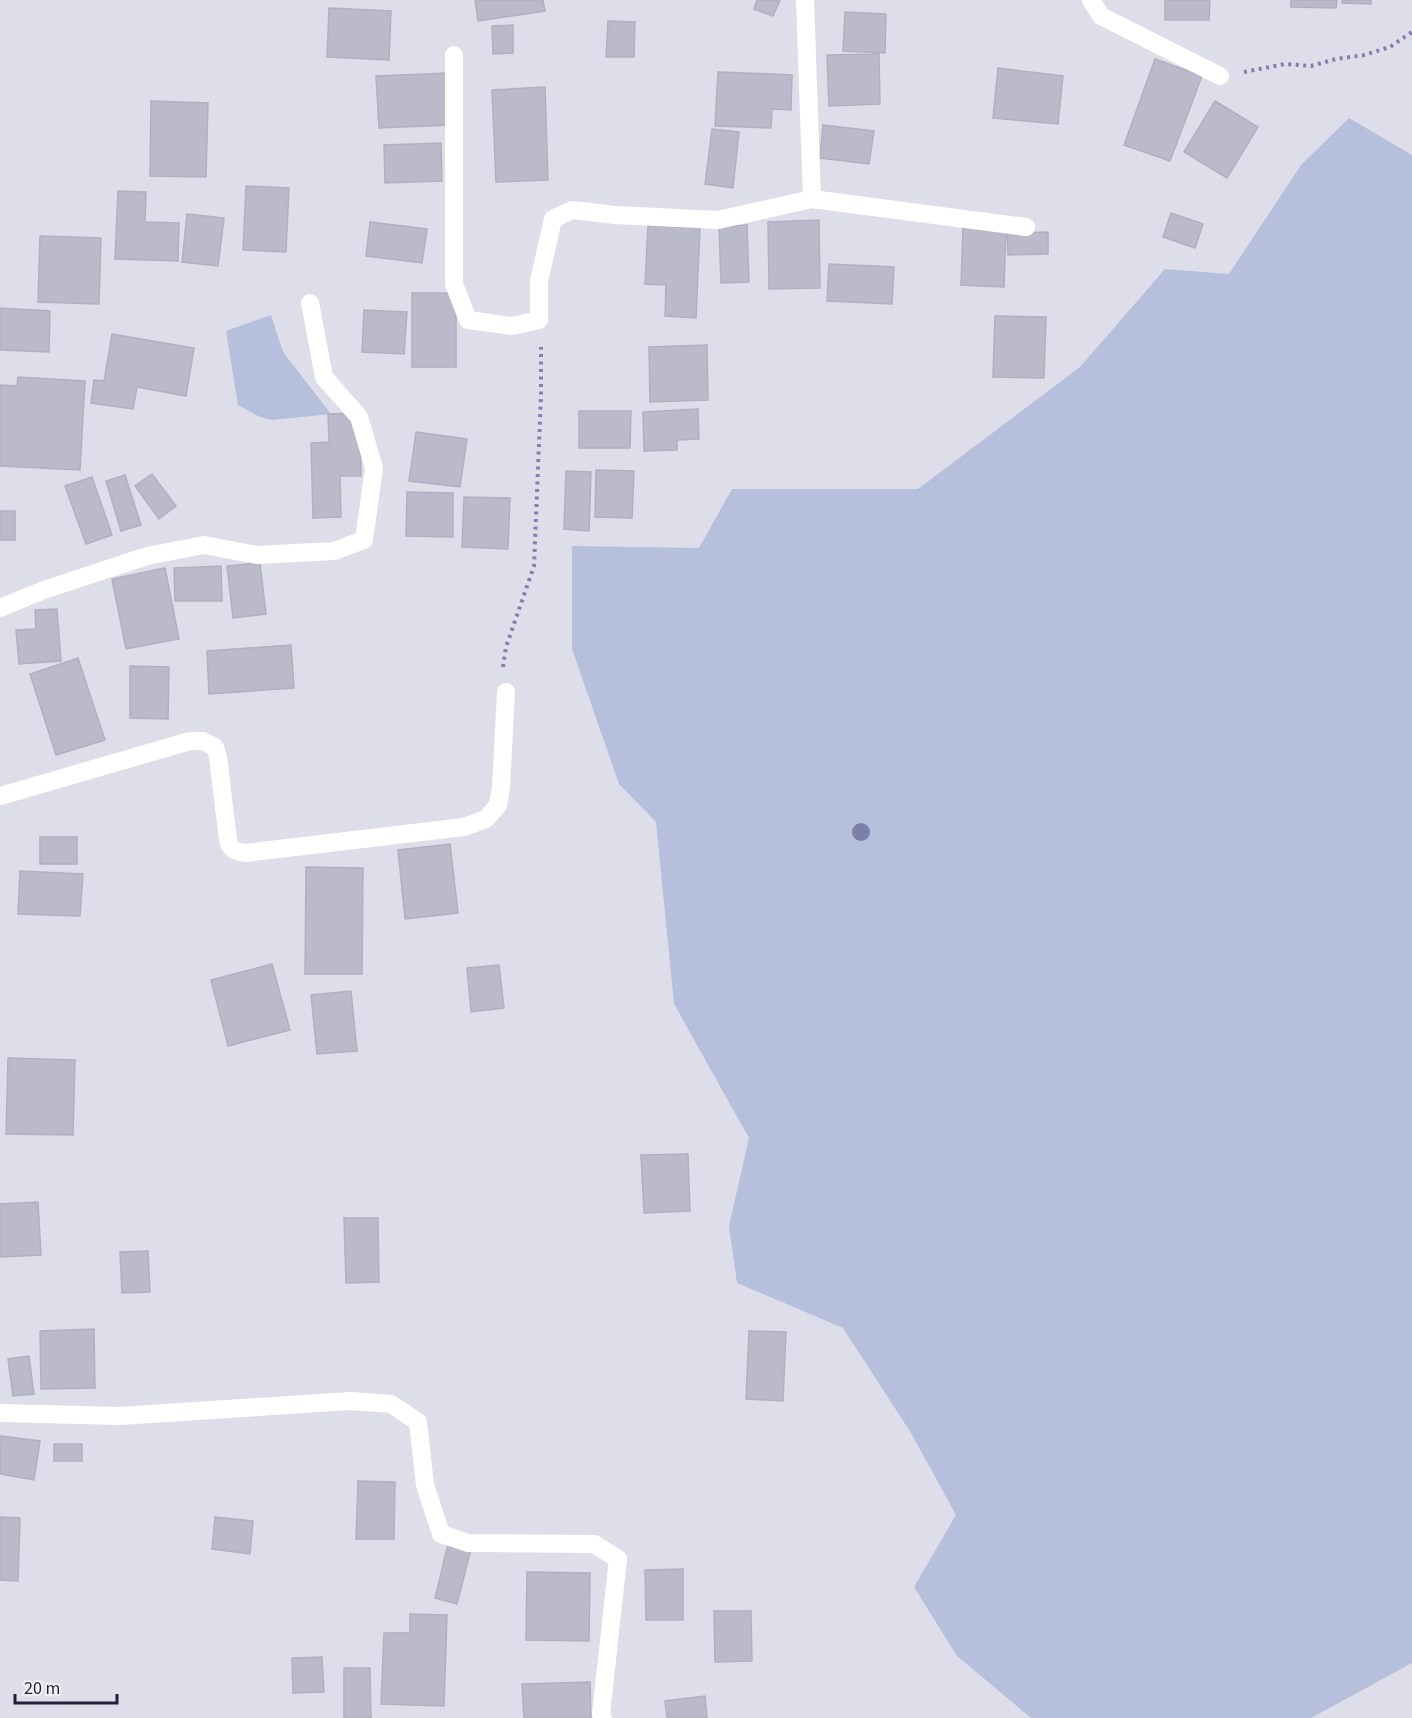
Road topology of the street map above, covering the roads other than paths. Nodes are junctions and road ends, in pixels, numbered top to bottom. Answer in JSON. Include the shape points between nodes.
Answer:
{"nodes":[{"id":1,"x":806,"y":0,"type":"edge"},
{"id":2,"x":1091,"y":0,"type":"edge"},
{"id":3,"x":454,"y":56,"type":"dead end"},
{"id":4,"x":1220,"y":76,"type":"road end"},
{"id":5,"x":812,"y":199,"type":"junction"},
{"id":6,"x":1026,"y":227,"type":"dead end"},
{"id":7,"x":310,"y":303,"type":"dead end"},
{"id":8,"x":0,"y":608,"type":"edge"},
{"id":9,"x":506,"y":692,"type":"road end"},
{"id":10,"x":0,"y":796,"type":"edge"},
{"id":11,"x":0,"y":1413,"type":"edge"},
{"id":12,"x":603,"y":1718,"type":"edge"}],
"edges":[{"from":1,"to":5,"type":"street"},
{"from":2,"to":4,"type":"street","via":[[1101,16]]},
{"from":3,"to":5,"type":"street","via":[[454,284],[468,320],[512,326],[539,320],[539,281],[554,219],[572,210],[718,220]]},
{"from":5,"to":6,"type":"street"},
{"from":7,"to":8,"type":"street","via":[[324,377],[359,417],[374,468],[364,540],[334,551],[257,555],[204,545],[147,556]]},
{"from":9,"to":10,"type":"street","via":[[498,805],[486,819],[464,827],[244,853],[234,851],[228,840],[218,757],[215,747],[203,741],[190,741]]},
{"from":11,"to":12,"type":"street","via":[[120,1416],[350,1401],[392,1404],[418,1422],[425,1485],[441,1534],[468,1543],[594,1544],[618,1559]]}]}
